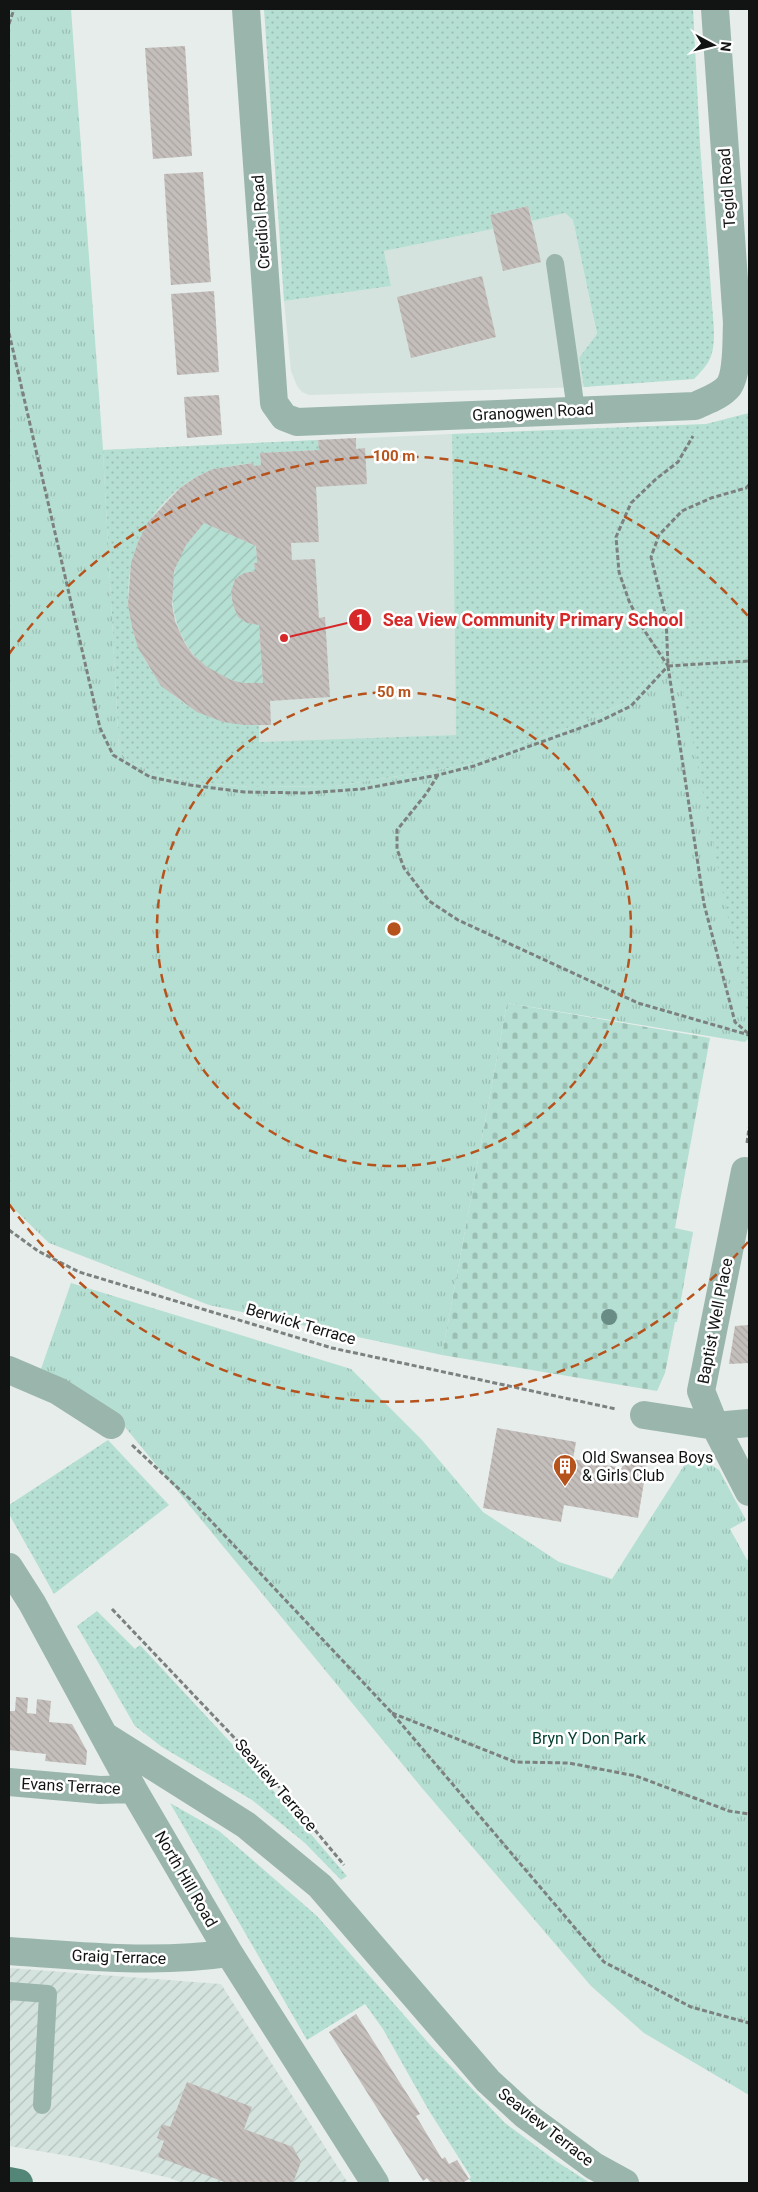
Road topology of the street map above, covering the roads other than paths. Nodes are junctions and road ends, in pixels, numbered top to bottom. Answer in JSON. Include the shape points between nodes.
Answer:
{"nodes":[{"id":1,"x":246,"y":9,"type":"edge"},
{"id":2,"x":715,"y":9,"type":"edge"},
{"id":3,"x":554,"y":263,"type":"dead end"},
{"id":4,"x":742,"y":369,"type":"edge"},
{"id":5,"x":576,"y":410,"type":"junction"},
{"id":6,"x":297,"y":422,"type":"joint"},
{"id":7,"x":745,"y":1171,"type":"dead end"},
{"id":8,"x":742,"y":1227,"type":"edge"},
{"id":9,"x":9,"y":1370,"type":"edge"},
{"id":10,"x":644,"y":1415,"type":"dead end"},
{"id":11,"x":749,"y":1423,"type":"edge"},
{"id":12,"x":112,"y":1426,"type":"road end"},
{"id":13,"x":715,"y":1426,"type":"junction"},
{"id":14,"x":749,"y":1492,"type":"edge"},
{"id":15,"x":9,"y":1567,"type":"edge"},
{"id":16,"x":20,"y":1606,"type":"edge"},
{"id":17,"x":102,"y":1733,"type":"junction"},
{"id":18,"x":9,"y":1782,"type":"edge"},
{"id":19,"x":133,"y":1789,"type":"junction"},
{"id":20,"x":9,"y":1950,"type":"edge"},
{"id":21,"x":229,"y":1953,"type":"junction"},
{"id":22,"x":9,"y":1991,"type":"edge"},
{"id":23,"x":42,"y":2105,"type":"dead end"},
{"id":24,"x":9,"y":2181,"type":"edge"},
{"id":25,"x":19,"y":2183,"type":"edge"},
{"id":26,"x":375,"y":2183,"type":"edge"},
{"id":27,"x":625,"y":2183,"type":"edge"}],
"edges":[{"from":1,"to":6,"type":"street","name":"Creidiol Road","via":[[274,404],[284,417]]},
{"from":2,"to":4,"type":"street","name":"Tegid Road","via":[[736,323]]},
{"from":3,"to":5,"type":"lane"},
{"from":4,"to":5,"type":"street","name":"Granogwen Road","via":[[715,397],[694,406]]},
{"from":5,"to":6,"type":"street","name":"Granogwen Road"},
{"from":7,"to":8,"type":"street","name":"Baptist Well Place"},
{"from":8,"to":13,"type":"street","name":"Baptist Well Place","via":[[702,1391]]},
{"from":9,"to":12,"type":"street","via":[[58,1391]]},
{"from":10,"to":13,"type":"street"},
{"from":11,"to":13,"type":"street"},
{"from":13,"to":14,"type":"street","name":"Baptist Well Place"},
{"from":15,"to":16,"type":"street","name":"North Hill Road"},
{"from":16,"to":17,"type":"street","name":"North Hill Road"},
{"from":17,"to":19,"type":"street","name":"North Hill Road"},
{"from":17,"to":27,"type":"street","name":"Seaview Terrace","via":[[246,1825],[288,1857],[320,1886],[488,2081],[525,2115],[594,2166]]},
{"from":18,"to":19,"type":"street","name":"Evans Terrace","via":[[100,1790]]},
{"from":19,"to":21,"type":"street","name":"North Hill Road"},
{"from":20,"to":21,"type":"street","name":"Graig Terrace","via":[[142,1960]]},
{"from":21,"to":26,"type":"street","name":"North Hill Road"},
{"from":22,"to":23,"type":"lane","via":[[48,1994]]},
{"from":24,"to":25,"type":"main road"}]}
